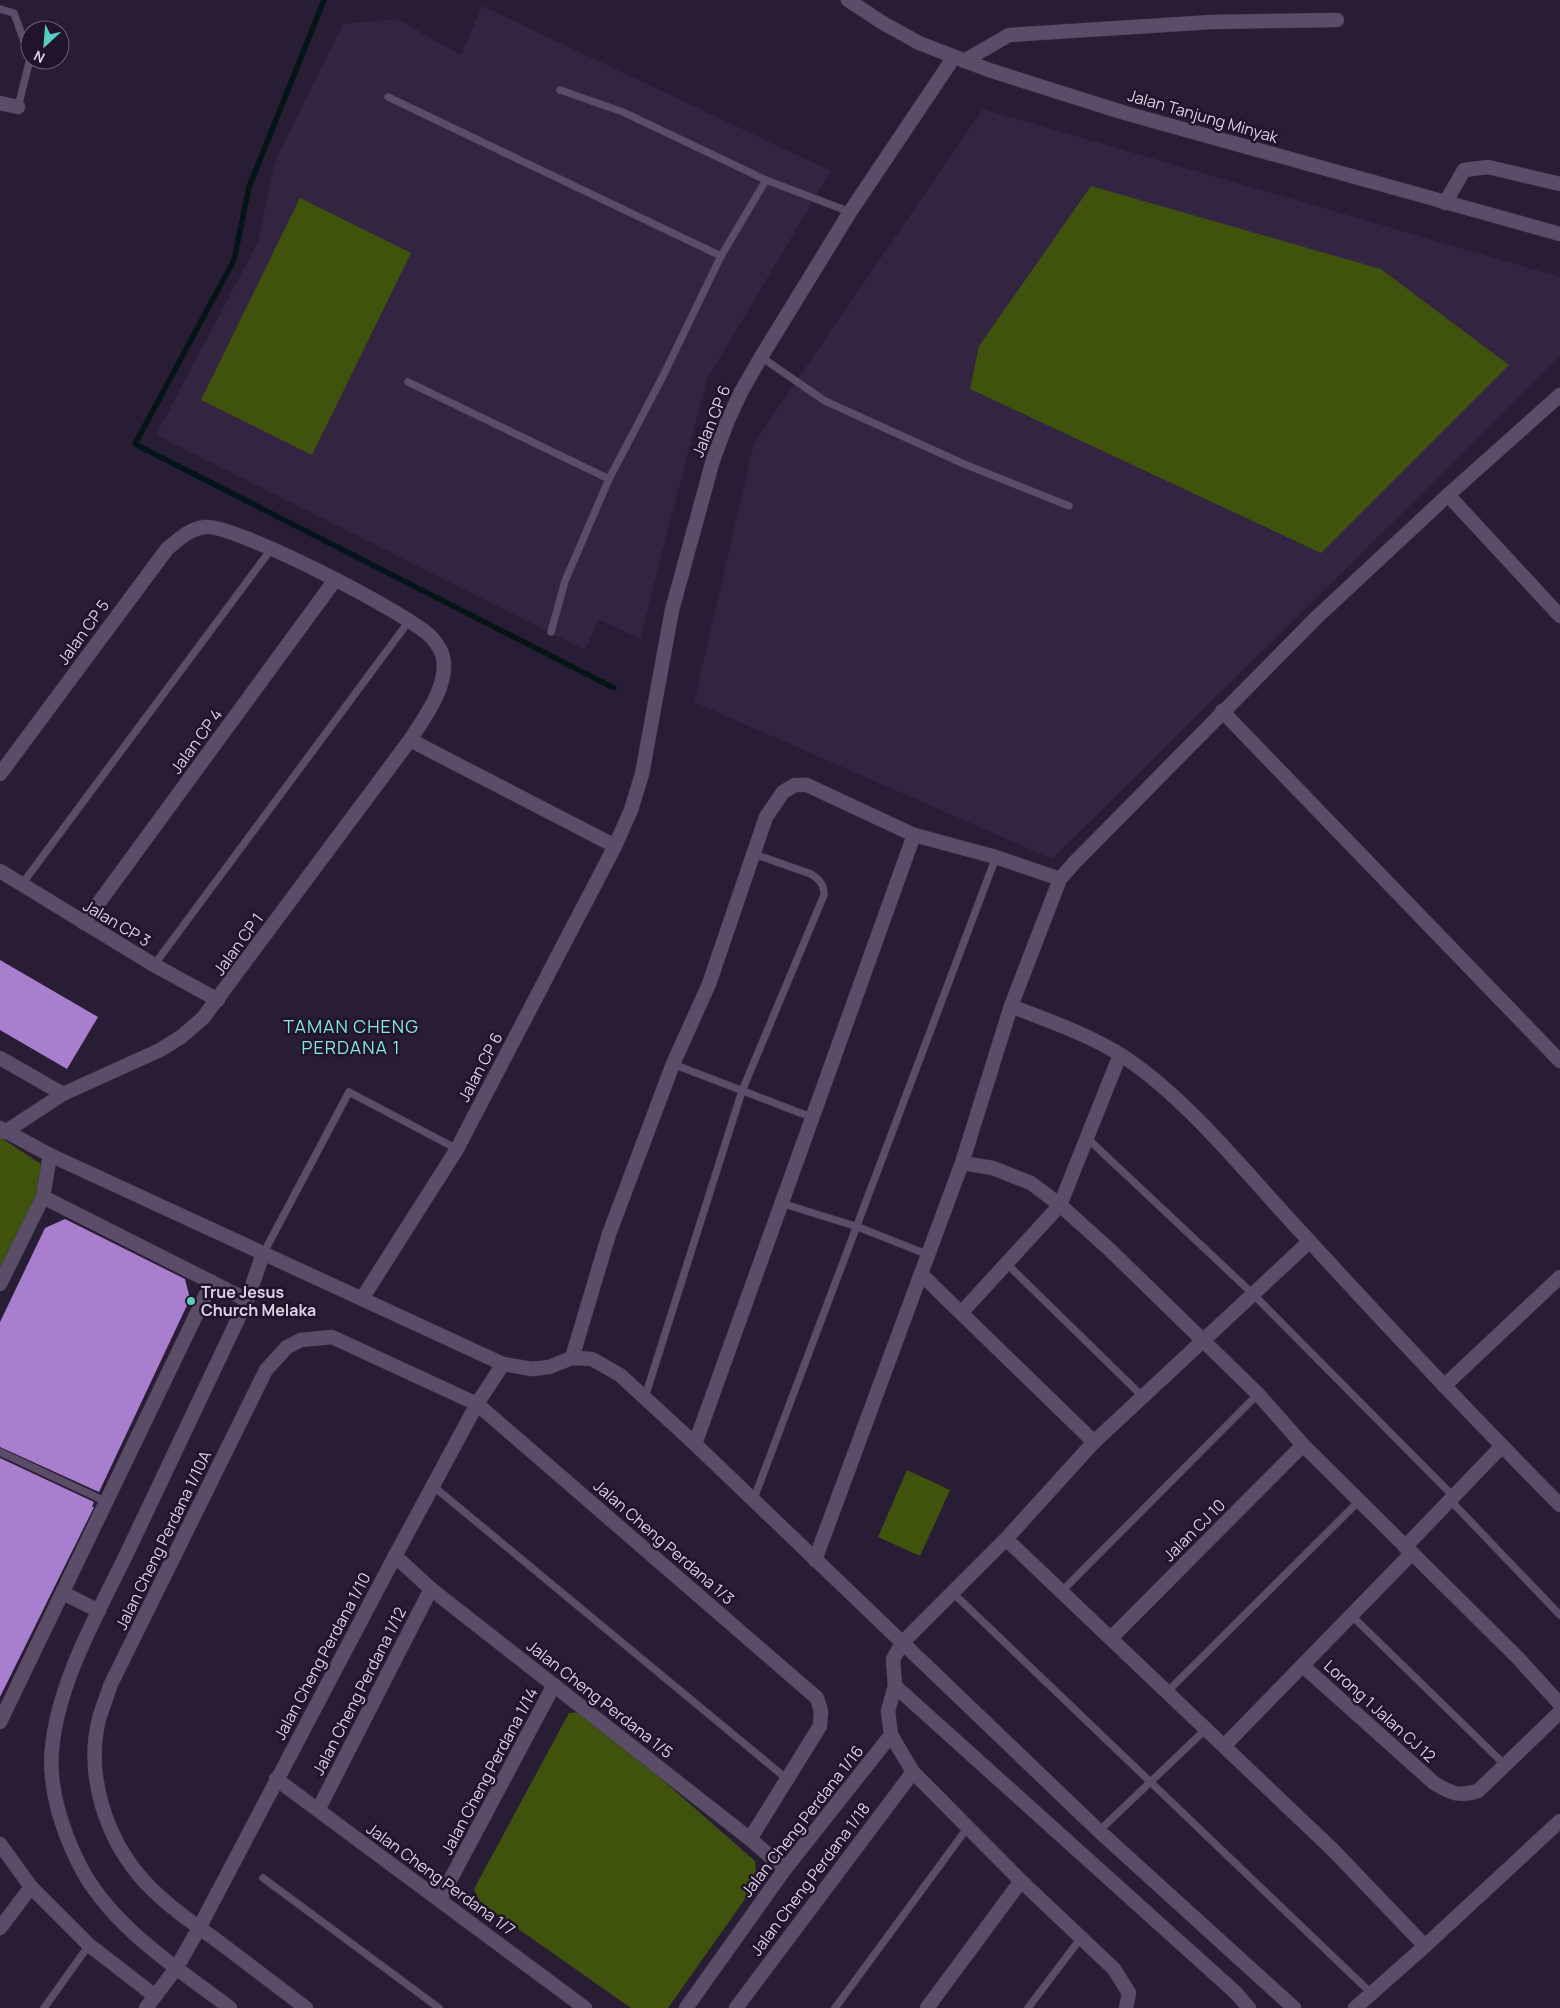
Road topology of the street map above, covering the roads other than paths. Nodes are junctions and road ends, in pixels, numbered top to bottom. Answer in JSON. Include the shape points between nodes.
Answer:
{"nodes":[{"id":1,"x":848,"y":0,"type":"edge"},
{"id":2,"x":0,"y":9,"type":"edge"},
{"id":3,"x":1337,"y":20,"type":"dead end"},
{"id":4,"x":20,"y":30,"type":"edge"},
{"id":5,"x":959,"y":59,"type":"junction"},
{"id":6,"x":27,"y":70,"type":"edge"},
{"id":7,"x":560,"y":90,"type":"dead end"},
{"id":8,"x":388,"y":97,"type":"dead end"},
{"id":9,"x":0,"y":104,"type":"edge"},
{"id":10,"x":18,"y":107,"type":"joint"},
{"id":11,"x":766,"y":180,"type":"junction"},
{"id":12,"x":1560,"y":184,"type":"edge"},
{"id":13,"x":1445,"y":203,"type":"junction"},
{"id":14,"x":850,"y":212,"type":"junction"},
{"id":15,"x":1560,"y":234,"type":"edge"},
{"id":16,"x":721,"y":256,"type":"junction"},
{"id":17,"x":761,"y":357,"type":"junction"},
{"id":18,"x":408,"y":382,"type":"dead end"},
{"id":19,"x":1560,"y":395,"type":"edge"},
{"id":20,"x":609,"y":479,"type":"junction"},
{"id":21,"x":1448,"y":495,"type":"junction"},
{"id":22,"x":1069,"y":506,"type":"dead end"},
{"id":23,"x":206,"y":526,"type":"joint"},
{"id":24,"x":272,"y":548,"type":"junction"},
{"id":25,"x":335,"y":580,"type":"junction"},
{"id":26,"x":1557,"y":608,"type":"edge"},
{"id":27,"x":409,"y":621,"type":"junction"},
{"id":28,"x":551,"y":632,"type":"dead end"},
{"id":29,"x":1222,"y":711,"type":"junction"},
{"id":30,"x":410,"y":740,"type":"junction"},
{"id":31,"x":0,"y":774,"type":"edge"},
{"id":32,"x":914,"y":835,"type":"junction"},
{"id":33,"x":615,"y":846,"type":"junction"},
{"id":34,"x":754,"y":854,"type":"junction"},
{"id":35,"x":996,"y":857,"type":"junction"},
{"id":36,"x":0,"y":871,"type":"edge"},
{"id":37,"x":1060,"y":879,"type":"junction"},
{"id":38,"x":22,"y":884,"type":"junction"},
{"id":39,"x":84,"y":923,"type":"junction"},
{"id":40,"x":154,"y":965,"type":"junction"},
{"id":41,"x":218,"y":1000,"type":"junction"},
{"id":42,"x":1012,"y":1006,"type":"junction"},
{"id":43,"x":1120,"y":1054,"type":"junction"},
{"id":44,"x":0,"y":1058,"type":"edge"},
{"id":45,"x":1560,"y":1062,"type":"edge"},
{"id":46,"x":673,"y":1064,"type":"junction"},
{"id":47,"x":742,"y":1091,"type":"junction"},
{"id":48,"x":63,"y":1094,"type":"junction"},
{"id":49,"x":811,"y":1117,"type":"junction"},
{"id":50,"x":3,"y":1130,"type":"edge"},
{"id":51,"x":1086,"y":1138,"type":"junction"},
{"id":52,"x":457,"y":1149,"type":"junction"},
{"id":53,"x":50,"y":1155,"type":"junction"},
{"id":54,"x":962,"y":1163,"type":"junction"},
{"id":55,"x":43,"y":1196,"type":"junction"},
{"id":56,"x":781,"y":1203,"type":"junction"},
{"id":57,"x":1060,"y":1205,"type":"junction"},
{"id":58,"x":858,"y":1227,"type":"junction"},
{"id":59,"x":1309,"y":1242,"type":"junction"},
{"id":60,"x":263,"y":1254,"type":"junction"},
{"id":61,"x":929,"y":1255,"type":"junction"},
{"id":62,"x":1007,"y":1264,"type":"junction"},
{"id":63,"x":922,"y":1275,"type":"junction"},
{"id":64,"x":1560,"y":1277,"type":"edge"},
{"id":65,"x":212,"y":1282,"type":"junction"},
{"id":66,"x":0,"y":1284,"type":"edge"},
{"id":67,"x":1253,"y":1294,"type":"junction"},
{"id":68,"x":363,"y":1298,"type":"junction"},
{"id":69,"x":247,"y":1300,"type":"junction"},
{"id":70,"x":962,"y":1312,"type":"junction"},
{"id":71,"x":1203,"y":1339,"type":"junction"},
{"id":72,"x":572,"y":1358,"type":"junction"},
{"id":73,"x":503,"y":1364,"type":"junction"},
{"id":74,"x":1444,"y":1386,"type":"junction"},
{"id":75,"x":1258,"y":1394,"type":"junction"},
{"id":76,"x":1142,"y":1395,"type":"junction"},
{"id":77,"x":644,"y":1397,"type":"junction"},
{"id":78,"x":477,"y":1404,"type":"junction"},
{"id":79,"x":1094,"y":1442,"type":"junction"},
{"id":80,"x":695,"y":1444,"type":"junction"},
{"id":81,"x":1303,"y":1445,"type":"junction"},
{"id":82,"x":1502,"y":1446,"type":"junction"},
{"id":83,"x":0,"y":1452,"type":"edge"},
{"id":84,"x":433,"y":1486,"type":"junction"},
{"id":85,"x":1451,"y":1497,"type":"junction"},
{"id":86,"x":753,"y":1501,"type":"junction"},
{"id":87,"x":108,"y":1502,"type":"junction"},
{"id":88,"x":1358,"y":1502,"type":"junction"},
{"id":89,"x":1560,"y":1504,"type":"edge"},
{"id":90,"x":1006,"y":1539,"type":"junction"},
{"id":91,"x":1408,"y":1550,"type":"junction"},
{"id":92,"x":395,"y":1556,"type":"junction"},
{"id":93,"x":816,"y":1560,"type":"junction"},
{"id":94,"x":431,"y":1589,"type":"junction"},
{"id":95,"x":1061,"y":1592,"type":"junction"},
{"id":96,"x":953,"y":1593,"type":"junction"},
{"id":97,"x":63,"y":1594,"type":"junction"},
{"id":98,"x":99,"y":1611,"type":"junction"},
{"id":99,"x":1351,"y":1615,"type":"junction"},
{"id":100,"x":1560,"y":1616,"type":"edge"},
{"id":101,"x":1111,"y":1638,"type":"junction"},
{"id":102,"x":903,"y":1642,"type":"junction"},
{"id":103,"x":1303,"y":1666,"type":"junction"},
{"id":104,"x":554,"y":1685,"type":"junction"},
{"id":105,"x":895,"y":1686,"type":"junction"},
{"id":106,"x":1167,"y":1692,"type":"junction"},
{"id":107,"x":1560,"y":1704,"type":"edge"},
{"id":108,"x":1560,"y":1712,"type":"edge"},
{"id":109,"x":0,"y":1722,"type":"edge"},
{"id":110,"x":1206,"y":1729,"type":"junction"},
{"id":111,"x":891,"y":1735,"type":"junction"},
{"id":112,"x":1224,"y":1746,"type":"junction"},
{"id":113,"x":1505,"y":1765,"type":"junction"},
{"id":114,"x":913,"y":1772,"type":"junction"},
{"id":115,"x":787,"y":1778,"type":"junction"},
{"id":116,"x":276,"y":1779,"type":"junction"},
{"id":117,"x":1151,"y":1782,"type":"junction"},
{"id":118,"x":318,"y":1810,"type":"junction"},
{"id":119,"x":1560,"y":1821,"type":"edge"},
{"id":120,"x":969,"y":1827,"type":"junction"},
{"id":121,"x":1099,"y":1831,"type":"junction"},
{"id":122,"x":750,"y":1839,"type":"junction"},
{"id":123,"x":0,"y":1844,"type":"edge"},
{"id":124,"x":785,"y":1869,"type":"junction"},
{"id":125,"x":263,"y":1878,"type":"dead end"},
{"id":126,"x":1021,"y":1881,"type":"junction"},
{"id":127,"x":31,"y":1887,"type":"junction"},
{"id":128,"x":440,"y":1899,"type":"junction"},
{"id":129,"x":0,"y":1928,"type":"edge"},
{"id":130,"x":199,"y":1928,"type":"junction"},
{"id":131,"x":1080,"y":1939,"type":"junction"},
{"id":132,"x":89,"y":1946,"type":"junction"},
{"id":133,"x":1425,"y":1946,"type":"junction"},
{"id":134,"x":177,"y":1968,"type":"junction"},
{"id":135,"x":1372,"y":1994,"type":"junction"},
{"id":136,"x":155,"y":1996,"type":"junction"},
{"id":137,"x":44,"y":2008,"type":"edge"},
{"id":138,"x":146,"y":2008,"type":"edge"},
{"id":139,"x":230,"y":2008,"type":"edge"},
{"id":140,"x":306,"y":2008,"type":"edge"},
{"id":141,"x":440,"y":2008,"type":"edge"},
{"id":142,"x":586,"y":2008,"type":"edge"},
{"id":143,"x":686,"y":2008,"type":"edge"},
{"id":144,"x":736,"y":2008,"type":"edge"},
{"id":145,"x":835,"y":2008,"type":"edge"},
{"id":146,"x":927,"y":2008,"type":"edge"},
{"id":147,"x":1028,"y":2008,"type":"edge"},
{"id":148,"x":1126,"y":2008,"type":"edge"},
{"id":149,"x":1249,"y":2008,"type":"edge"},
{"id":150,"x":1294,"y":2008,"type":"edge"},
{"id":151,"x":1355,"y":2008,"type":"edge"}],
"edges":[{"from":1,"to":5,"type":"street","name":"Jalan Tanjung Minyak","via":[[897,31]]},
{"from":2,"to":4,"type":"lane","via":[[14,12]]},
{"from":3,"to":5,"type":"street","via":[[1212,22],[1010,35]]},
{"from":5,"to":13,"type":"street","name":"Jalan Tanjung Minyak","via":[[1126,113]]},
{"from":5,"to":14,"type":"street","name":"Jalan CP 6"},
{"from":6,"to":10,"type":"lane"},
{"from":7,"to":11,"type":"lane","via":[[623,112]]},
{"from":8,"to":16,"type":"lane"},
{"from":9,"to":10,"type":"street"},
{"from":11,"to":14,"type":"lane"},
{"from":11,"to":16,"type":"lane"},
{"from":12,"to":13,"type":"street","via":[[1488,167],[1464,170]]},
{"from":13,"to":15,"type":"street","name":"Jalan Tanjung Minyak"},
{"from":14,"to":17,"type":"street","name":"Jalan CP 6"},
{"from":16,"to":20,"type":"lane"},
{"from":17,"to":22,"type":"lane","via":[[825,401],[964,464]]},
{"from":17,"to":33,"type":"street","name":"Jalan CP 6","via":[[740,392],[713,460],[672,610],[642,774]]},
{"from":18,"to":20,"type":"lane"},
{"from":19,"to":21,"type":"street"},
{"from":20,"to":28,"type":"lane","via":[[565,581]]},
{"from":21,"to":26,"type":"street"},
{"from":21,"to":29,"type":"street"},
{"from":23,"to":24,"type":"street","name":"Jalan CP 1","via":[[231,531]]},
{"from":23,"to":31,"type":"street","name":"Jalan CP 5","via":[[186,532],[167,549]]},
{"from":24,"to":25,"type":"street","name":"Jalan CP 1"},
{"from":24,"to":38,"type":"lane"},
{"from":25,"to":27,"type":"street","name":"Jalan CP 1"},
{"from":25,"to":39,"type":"street","name":"Jalan CP 4"},
{"from":27,"to":30,"type":"street","name":"Jalan CP 1","via":[[432,637],[443,657],[443,675],[433,703]]},
{"from":27,"to":40,"type":"lane"},
{"from":29,"to":37,"type":"street"},
{"from":29,"to":45,"type":"street"},
{"from":30,"to":33,"type":"street"},
{"from":30,"to":41,"type":"street","name":"Jalan CP 1"},
{"from":32,"to":34,"type":"street","via":[[807,785],[795,785],[782,792],[774,803]]},
{"from":32,"to":35,"type":"street"},
{"from":32,"to":49,"type":"street"},
{"from":33,"to":52,"type":"street","name":"Jalan CP 6"},
{"from":34,"to":46,"type":"street","via":[[709,984]]},
{"from":34,"to":47,"type":"lane","via":[[811,874],[824,886],[824,895]]},
{"from":35,"to":37,"type":"street"},
{"from":35,"to":58,"type":"lane"},
{"from":36,"to":38,"type":"street","name":"Jalan CP 3"},
{"from":37,"to":42,"type":"street"},
{"from":38,"to":39,"type":"street","name":"Jalan CP 3"},
{"from":39,"to":40,"type":"street","name":"Jalan CP 3"},
{"from":40,"to":41,"type":"street","name":"Jalan CP 3"},
{"from":41,"to":48,"type":"street","name":"Jalan CP 1","via":[[203,1018],[174,1042]]},
{"from":42,"to":43,"type":"street","via":[[1086,1036]]},
{"from":42,"to":54,"type":"street"},
{"from":43,"to":51,"type":"street"},
{"from":43,"to":59,"type":"street","via":[[1158,1082]]},
{"from":44,"to":48,"type":"street"},
{"from":46,"to":47,"type":"lane"},
{"from":46,"to":72,"type":"street","via":[[609,1234]]},
{"from":47,"to":49,"type":"lane"},
{"from":47,"to":77,"type":"lane"},
{"from":48,"to":50,"type":"street","name":"Jalan CP 1"},
{"from":49,"to":56,"type":"street"},
{"from":50,"to":53,"type":"street"},
{"from":51,"to":57,"type":"street"},
{"from":51,"to":67,"type":"lane"},
{"from":52,"to":60,"type":"lane","via":[[349,1092]]},
{"from":52,"to":68,"type":"street","name":"Jalan CP 6"},
{"from":53,"to":55,"type":"street"},
{"from":53,"to":60,"type":"street"},
{"from":54,"to":57,"type":"street","via":[[993,1168],[1022,1179]]},
{"from":54,"to":61,"type":"street"},
{"from":55,"to":65,"type":"street"},
{"from":55,"to":66,"type":"street"},
{"from":56,"to":58,"type":"lane"},
{"from":56,"to":80,"type":"street"},
{"from":57,"to":62,"type":"street"},
{"from":57,"to":71,"type":"street"},
{"from":58,"to":61,"type":"lane"},
{"from":58,"to":86,"type":"lane"},
{"from":59,"to":67,"type":"street"},
{"from":59,"to":74,"type":"street"},
{"from":60,"to":68,"type":"street"},
{"from":60,"to":69,"type":"street"},
{"from":61,"to":63,"type":"street"},
{"from":62,"to":70,"type":"street"},
{"from":62,"to":76,"type":"lane"},
{"from":63,"to":70,"type":"street"},
{"from":63,"to":93,"type":"street"},
{"from":64,"to":74,"type":"street"},
{"from":65,"to":69,"type":"street"},
{"from":65,"to":87,"type":"street"},
{"from":67,"to":71,"type":"street"},
{"from":67,"to":85,"type":"lane"},
{"from":68,"to":73,"type":"street"},
{"from":69,"to":98,"type":"street"},
{"from":70,"to":79,"type":"street"},
{"from":71,"to":75,"type":"street"},
{"from":71,"to":76,"type":"street"},
{"from":72,"to":73,"type":"street","via":[[549,1367],[532,1369]]},
{"from":72,"to":77,"type":"street","via":[[592,1359],[605,1365]]},
{"from":73,"to":78,"type":"street","name":"Jalan Cheng Perdana 1/10"},
{"from":74,"to":82,"type":"street"},
{"from":75,"to":81,"type":"street"},
{"from":75,"to":95,"type":"lane"},
{"from":76,"to":79,"type":"street"},
{"from":77,"to":80,"type":"street"},
{"from":78,"to":84,"type":"street","name":"Jalan Cheng Perdana 1/10"},
{"from":78,"to":115,"type":"street","name":"Jalan Cheng Perdana 1/3","via":[[817,1698],[820,1726]]},
{"from":78,"to":130,"type":"street","name":"Jalan Cheng Perdana 1/10A","via":[[332,1337],[301,1340],[287,1347],[266,1370],[110,1686],[99,1720],[95,1761],[98,1787],[110,1827],[125,1857],[145,1882]]},
{"from":79,"to":90,"type":"street"},
{"from":80,"to":86,"type":"street"},
{"from":81,"to":88,"type":"street"},
{"from":81,"to":101,"type":"street","name":"Jalan CJ 10"},
{"from":82,"to":85,"type":"street"},
{"from":82,"to":89,"type":"street"},
{"from":83,"to":87,"type":"lane"},
{"from":84,"to":92,"type":"street","name":"Jalan Cheng Perdana 1/10"},
{"from":84,"to":115,"type":"lane"},
{"from":85,"to":91,"type":"street"},
{"from":85,"to":100,"type":"lane"},
{"from":86,"to":93,"type":"street"},
{"from":87,"to":97,"type":"street"},
{"from":88,"to":91,"type":"street"},
{"from":88,"to":106,"type":"lane"},
{"from":90,"to":95,"type":"street"},
{"from":90,"to":96,"type":"street"},
{"from":91,"to":99,"type":"street"},
{"from":91,"to":107,"type":"street"},
{"from":92,"to":94,"type":"street","name":"Jalan Cheng Perdana 1/5"},
{"from":92,"to":116,"type":"street","name":"Jalan Cheng Perdana 1/10"},
{"from":93,"to":102,"type":"street"},
{"from":94,"to":104,"type":"street","name":"Jalan Cheng Perdana 1/5"},
{"from":94,"to":118,"type":"street","name":"Jalan Cheng Perdana 1/12"},
{"from":95,"to":101,"type":"street"},
{"from":96,"to":102,"type":"street"},
{"from":96,"to":117,"type":"lane"},
{"from":97,"to":98,"type":"street"},
{"from":97,"to":109,"type":"street"},
{"from":98,"to":134,"type":"street","via":[[56,1715],[52,1751],[54,1788],[63,1827],[79,1865],[102,1900],[131,1930]]},
{"from":99,"to":103,"type":"street"},
{"from":99,"to":113,"type":"lane"},
{"from":101,"to":106,"type":"street"},
{"from":102,"to":105,"type":"street","via":[[893,1659]]},
{"from":102,"to":121,"type":"street"},
{"from":103,"to":112,"type":"street"},
{"from":103,"to":113,"type":"street","name":"Lorong 1 Jalan CJ 12","via":[[1449,1793],[1464,1796],[1478,1791]]},
{"from":104,"to":122,"type":"street","name":"Jalan Cheng Perdana 1/5"},
{"from":104,"to":128,"type":"street","name":"Jalan Cheng Perdana 1/14"},
{"from":105,"to":111,"type":"street","via":[[888,1711]]},
{"from":105,"to":149,"type":"street"},
{"from":106,"to":110,"type":"street"},
{"from":108,"to":113,"type":"street","name":"Lorong 1 Jalan CJ 12"},
{"from":110,"to":112,"type":"street"},
{"from":110,"to":117,"type":"lane"},
{"from":111,"to":114,"type":"street"},
{"from":111,"to":124,"type":"street","name":"Jalan Cheng Perdana 1/16"},
{"from":112,"to":133,"type":"street","via":[[1332,1849]]},
{"from":114,"to":120,"type":"street"},
{"from":114,"to":144,"type":"street","name":"Jalan Cheng Perdana 1/18"},
{"from":115,"to":122,"type":"street"},
{"from":116,"to":118,"type":"street","name":"Jalan Cheng Perdana 1/7"},
{"from":116,"to":130,"type":"street","name":"Jalan Cheng Perdana 1/10"},
{"from":117,"to":121,"type":"lane"},
{"from":117,"to":135,"type":"lane"},
{"from":118,"to":128,"type":"street","name":"Jalan Cheng Perdana 1/7"},
{"from":119,"to":133,"type":"street"},
{"from":120,"to":126,"type":"street"},
{"from":120,"to":145,"type":"lane"},
{"from":121,"to":150,"type":"street"},
{"from":122,"to":124,"type":"street","name":"Jalan Cheng Perdana 1/5"},
{"from":123,"to":127,"type":"street"},
{"from":124,"to":143,"type":"street","name":"Jalan Cheng Perdana 1/16"},
{"from":125,"to":141,"type":"lane"},
{"from":126,"to":131,"type":"street"},
{"from":126,"to":146,"type":"street"},
{"from":127,"to":129,"type":"street"},
{"from":127,"to":132,"type":"street"},
{"from":128,"to":142,"type":"street","name":"Jalan Cheng Perdana 1/7"},
{"from":130,"to":134,"type":"street","name":"Jalan Cheng Perdana 1/10"},
{"from":130,"to":140,"type":"street","name":"Jalan Cheng Perdana 1/10A"},
{"from":131,"to":147,"type":"lane"},
{"from":131,"to":148,"type":"street","via":[[1114,1969],[1129,1993]]},
{"from":132,"to":136,"type":"street"},
{"from":132,"to":137,"type":"lane"},
{"from":133,"to":135,"type":"street"},
{"from":134,"to":136,"type":"street","name":"Jalan Cheng Perdana 1/10"},
{"from":134,"to":139,"type":"street"},
{"from":135,"to":151,"type":"street"},
{"from":136,"to":138,"type":"street","name":"Jalan Cheng Perdana 1/10"}]}
